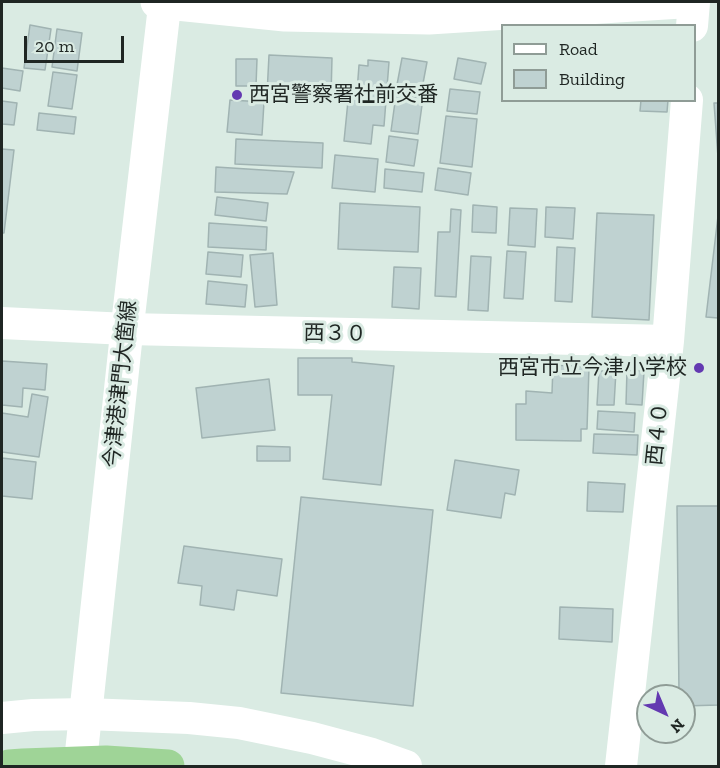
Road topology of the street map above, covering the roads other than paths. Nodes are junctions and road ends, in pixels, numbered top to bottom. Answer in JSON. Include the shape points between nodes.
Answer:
{"nodes":[{"id":1,"x":162,"y":2,"type":"edge"},
{"id":2,"x":681,"y":2,"type":"edge"},
{"id":3,"x":694,"y":2,"type":"edge"},
{"id":4,"x":692,"y":24,"type":"edge"},
{"id":5,"x":687,"y":102,"type":"edge"},
{"id":6,"x":2,"y":323,"type":"edge"},
{"id":7,"x":127,"y":329,"type":"junction"},
{"id":8,"x":668,"y":341,"type":"junction"},
{"id":9,"x":86,"y":714,"type":"junction"},
{"id":10,"x":2,"y":718,"type":"edge"},
{"id":11,"x":102,"y":765,"type":"edge"},
{"id":12,"x":16,"y":766,"type":"edge"},
{"id":13,"x":168,"y":766,"type":"edge"},
{"id":14,"x":406,"y":766,"type":"edge"},
{"id":15,"x":621,"y":766,"type":"edge"}],
"edges":[{"from":1,"to":2,"type":"main road","via":[[285,15],[429,18]]},
{"from":1,"to":7,"type":"main road","name":"今津港津門大箇線"},
{"from":3,"to":4,"type":"street"},
{"from":5,"to":8,"type":"street","name":"西４０"},
{"from":6,"to":7,"type":"street","name":"西３０"},
{"from":7,"to":8,"type":"street","name":"西３０"},
{"from":7,"to":9,"type":"main road","name":"今津港津門大箇線"},
{"from":8,"to":15,"type":"street","name":"西４０"},
{"from":9,"to":10,"type":"street"},
{"from":9,"to":11,"type":"main road","name":"今津港津門大箇線"},
{"from":9,"to":14,"type":"street","via":[[239,723],[352,748]]},
{"from":11,"to":12,"type":"highway"},
{"from":11,"to":13,"type":"highway"}]}
